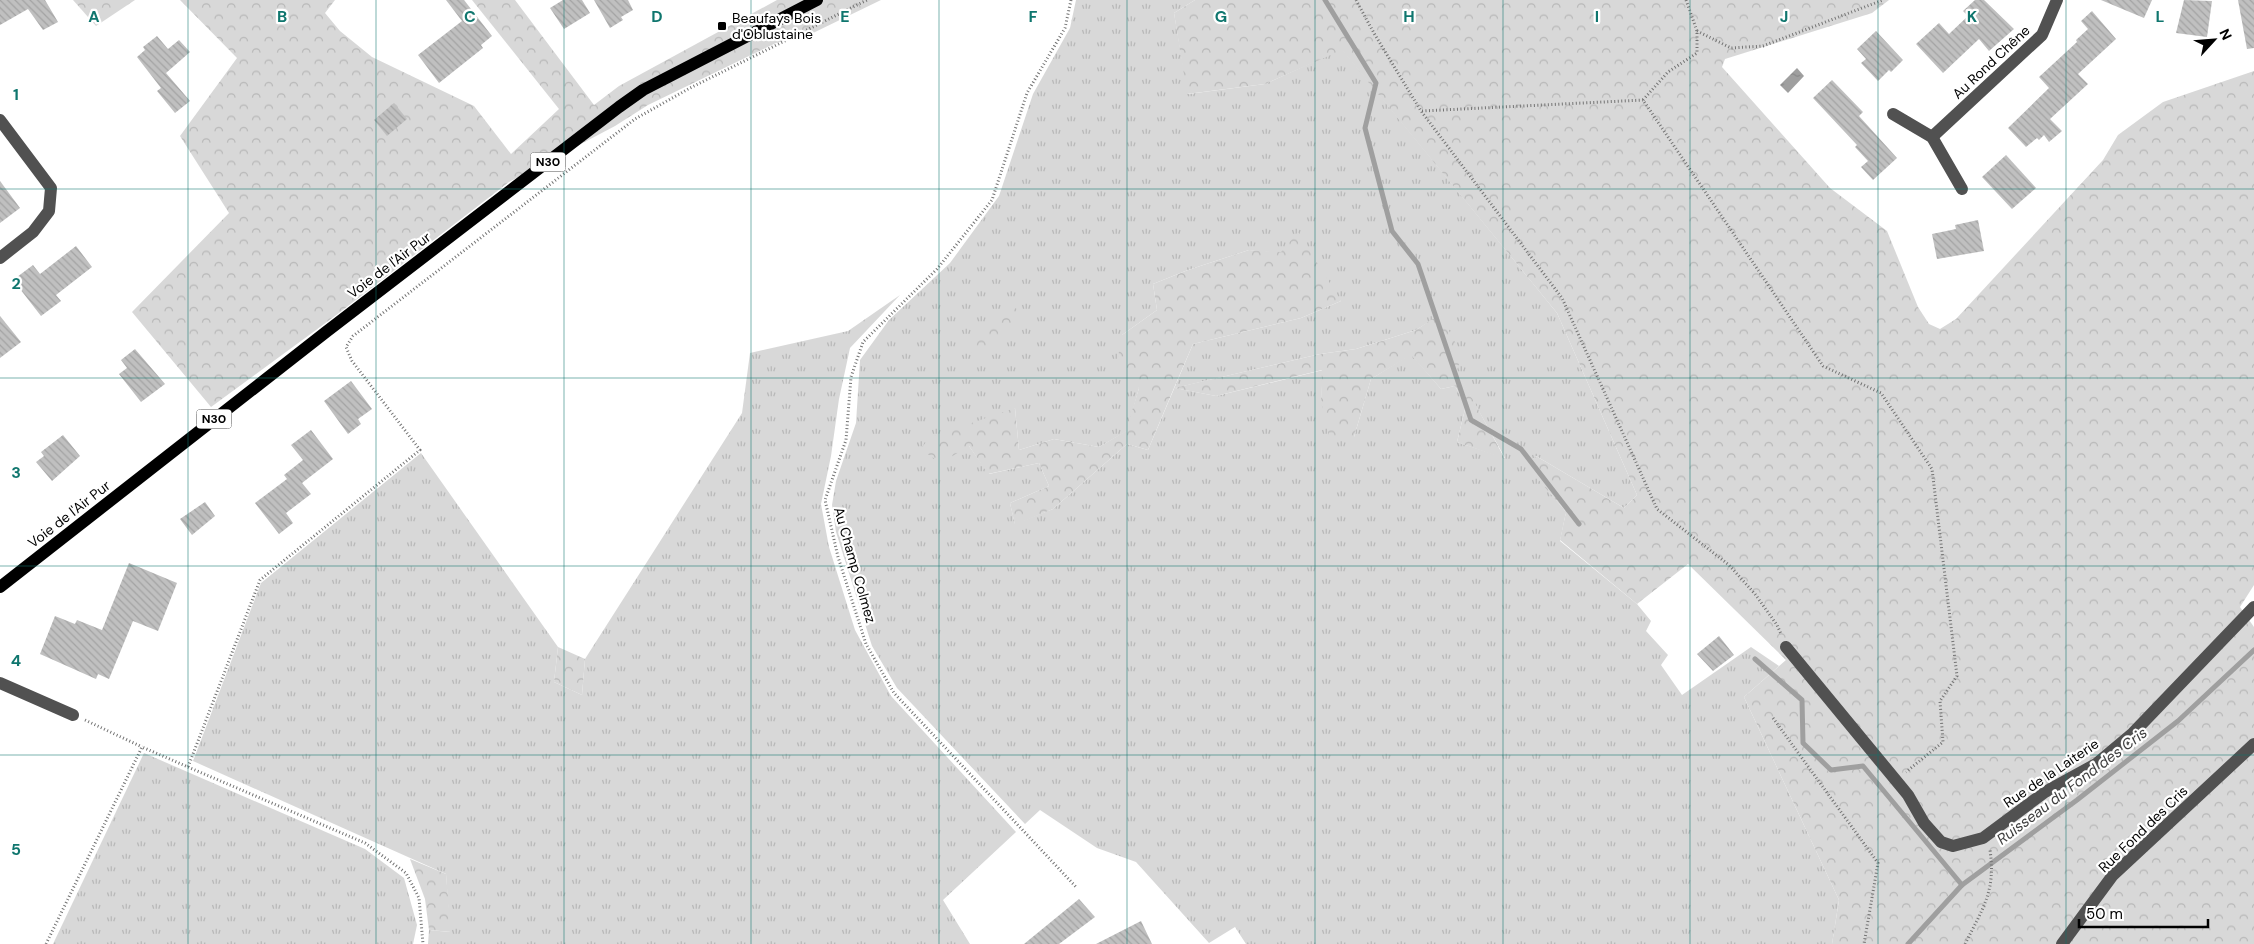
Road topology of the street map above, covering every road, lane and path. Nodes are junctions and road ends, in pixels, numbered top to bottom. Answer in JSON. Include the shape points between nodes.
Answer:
{"nodes":[{"id":1,"x":818,"y":0,"type":"edge"},
{"id":2,"x":867,"y":0,"type":"edge"},
{"id":3,"x":1071,"y":0,"type":"edge"},
{"id":4,"x":1356,"y":0,"type":"edge"},
{"id":5,"x":1686,"y":0,"type":"edge"},
{"id":6,"x":1884,"y":0,"type":"edge"},
{"id":7,"x":2057,"y":0,"type":"edge"},
{"id":8,"x":1697,"y":31,"type":"junction"},
{"id":9,"x":1643,"y":100,"type":"junction"},
{"id":10,"x":1421,"y":111,"type":"junction"},
{"id":11,"x":1893,"y":114,"type":"dead end"},
{"id":12,"x":0,"y":120,"type":"edge"},
{"id":13,"x":1932,"y":137,"type":"junction"},
{"id":14,"x":1962,"y":189,"type":"dead end"},
{"id":15,"x":0,"y":258,"type":"edge"},
{"id":16,"x":0,"y":587,"type":"edge"},
{"id":17,"x":2254,"y":607,"type":"edge"},
{"id":18,"x":1786,"y":647,"type":"joint"},
{"id":19,"x":0,"y":683,"type":"edge"},
{"id":20,"x":73,"y":715,"type":"joint"},
{"id":21,"x":1773,"y":718,"type":"dead end"},
{"id":22,"x":2254,"y":744,"type":"edge"},
{"id":23,"x":142,"y":748,"type":"junction"},
{"id":24,"x":188,"y":767,"type":"junction"},
{"id":25,"x":1896,"y":780,"type":"junction"},
{"id":26,"x":1988,"y":834,"type":"junction"},
{"id":27,"x":1077,"y":888,"type":"dead end"},
{"id":28,"x":46,"y":944,"type":"edge"},
{"id":29,"x":423,"y":944,"type":"edge"},
{"id":30,"x":1864,"y":944,"type":"edge"},
{"id":31,"x":1965,"y":944,"type":"edge"},
{"id":32,"x":2062,"y":944,"type":"edge"}],
"edges":[{"from":1,"to":16,"type":"main road","name":"Voie de l'Air Pur","number":"N30","via":[[644,90],[619,107]]},
{"from":2,"to":24,"type":"path","via":[[635,119],[353,336],[346,347],[352,361],[420,450],[260,580]]},
{"from":3,"to":27,"type":"path","name":"Au Champ Colmez","via":[[1065,28],[1027,93],[992,200],[938,270],[863,342],[852,377],[846,440],[825,500],[838,557],[866,644],[894,693]]},
{"from":4,"to":10,"type":"path"},
{"from":5,"to":8,"type":"path"},
{"from":6,"to":8,"type":"path","via":[[1763,46],[1731,48]]},
{"from":7,"to":13,"type":"street","name":"Au Rond Chêne","via":[[2042,36]]},
{"from":8,"to":9,"type":"path","via":[[1697,53],[1668,72]]},
{"from":9,"to":10,"type":"path"},
{"from":9,"to":25,"type":"path","via":[[1823,366],[1881,393],[1932,469],[1956,676],[1940,701],[1943,742]]},
{"from":10,"to":18,"type":"path","via":[[1562,298],[1657,509],[1729,565],[1756,594],[1777,625]]},
{"from":11,"to":13,"type":"street"},
{"from":12,"to":15,"type":"street","via":[[51,188],[49,211],[33,232]]},
{"from":13,"to":14,"type":"street"},
{"from":17,"to":26,"type":"street","name":"Rue de la Laiterie","via":[[2133,732],[2096,764],[2045,792]]},
{"from":18,"to":25,"type":"street","name":"Rue de la Laiterie"},
{"from":19,"to":20,"type":"street"},
{"from":20,"to":23,"type":"path"},
{"from":21,"to":30,"type":"path","via":[[1878,864]]},
{"from":22,"to":32,"type":"street","name":"Rue Fond des Cris","via":[[2113,875]]},
{"from":23,"to":24,"type":"path"},
{"from":23,"to":28,"type":"path"},
{"from":24,"to":29,"type":"path","via":[[365,843],[406,873],[419,898]]},
{"from":25,"to":26,"type":"street","name":"Rue de la Laiterie","via":[[1924,824],[1941,842],[1953,846]]},
{"from":26,"to":31,"type":"path","via":[[1993,872],[1987,900]]}]}
